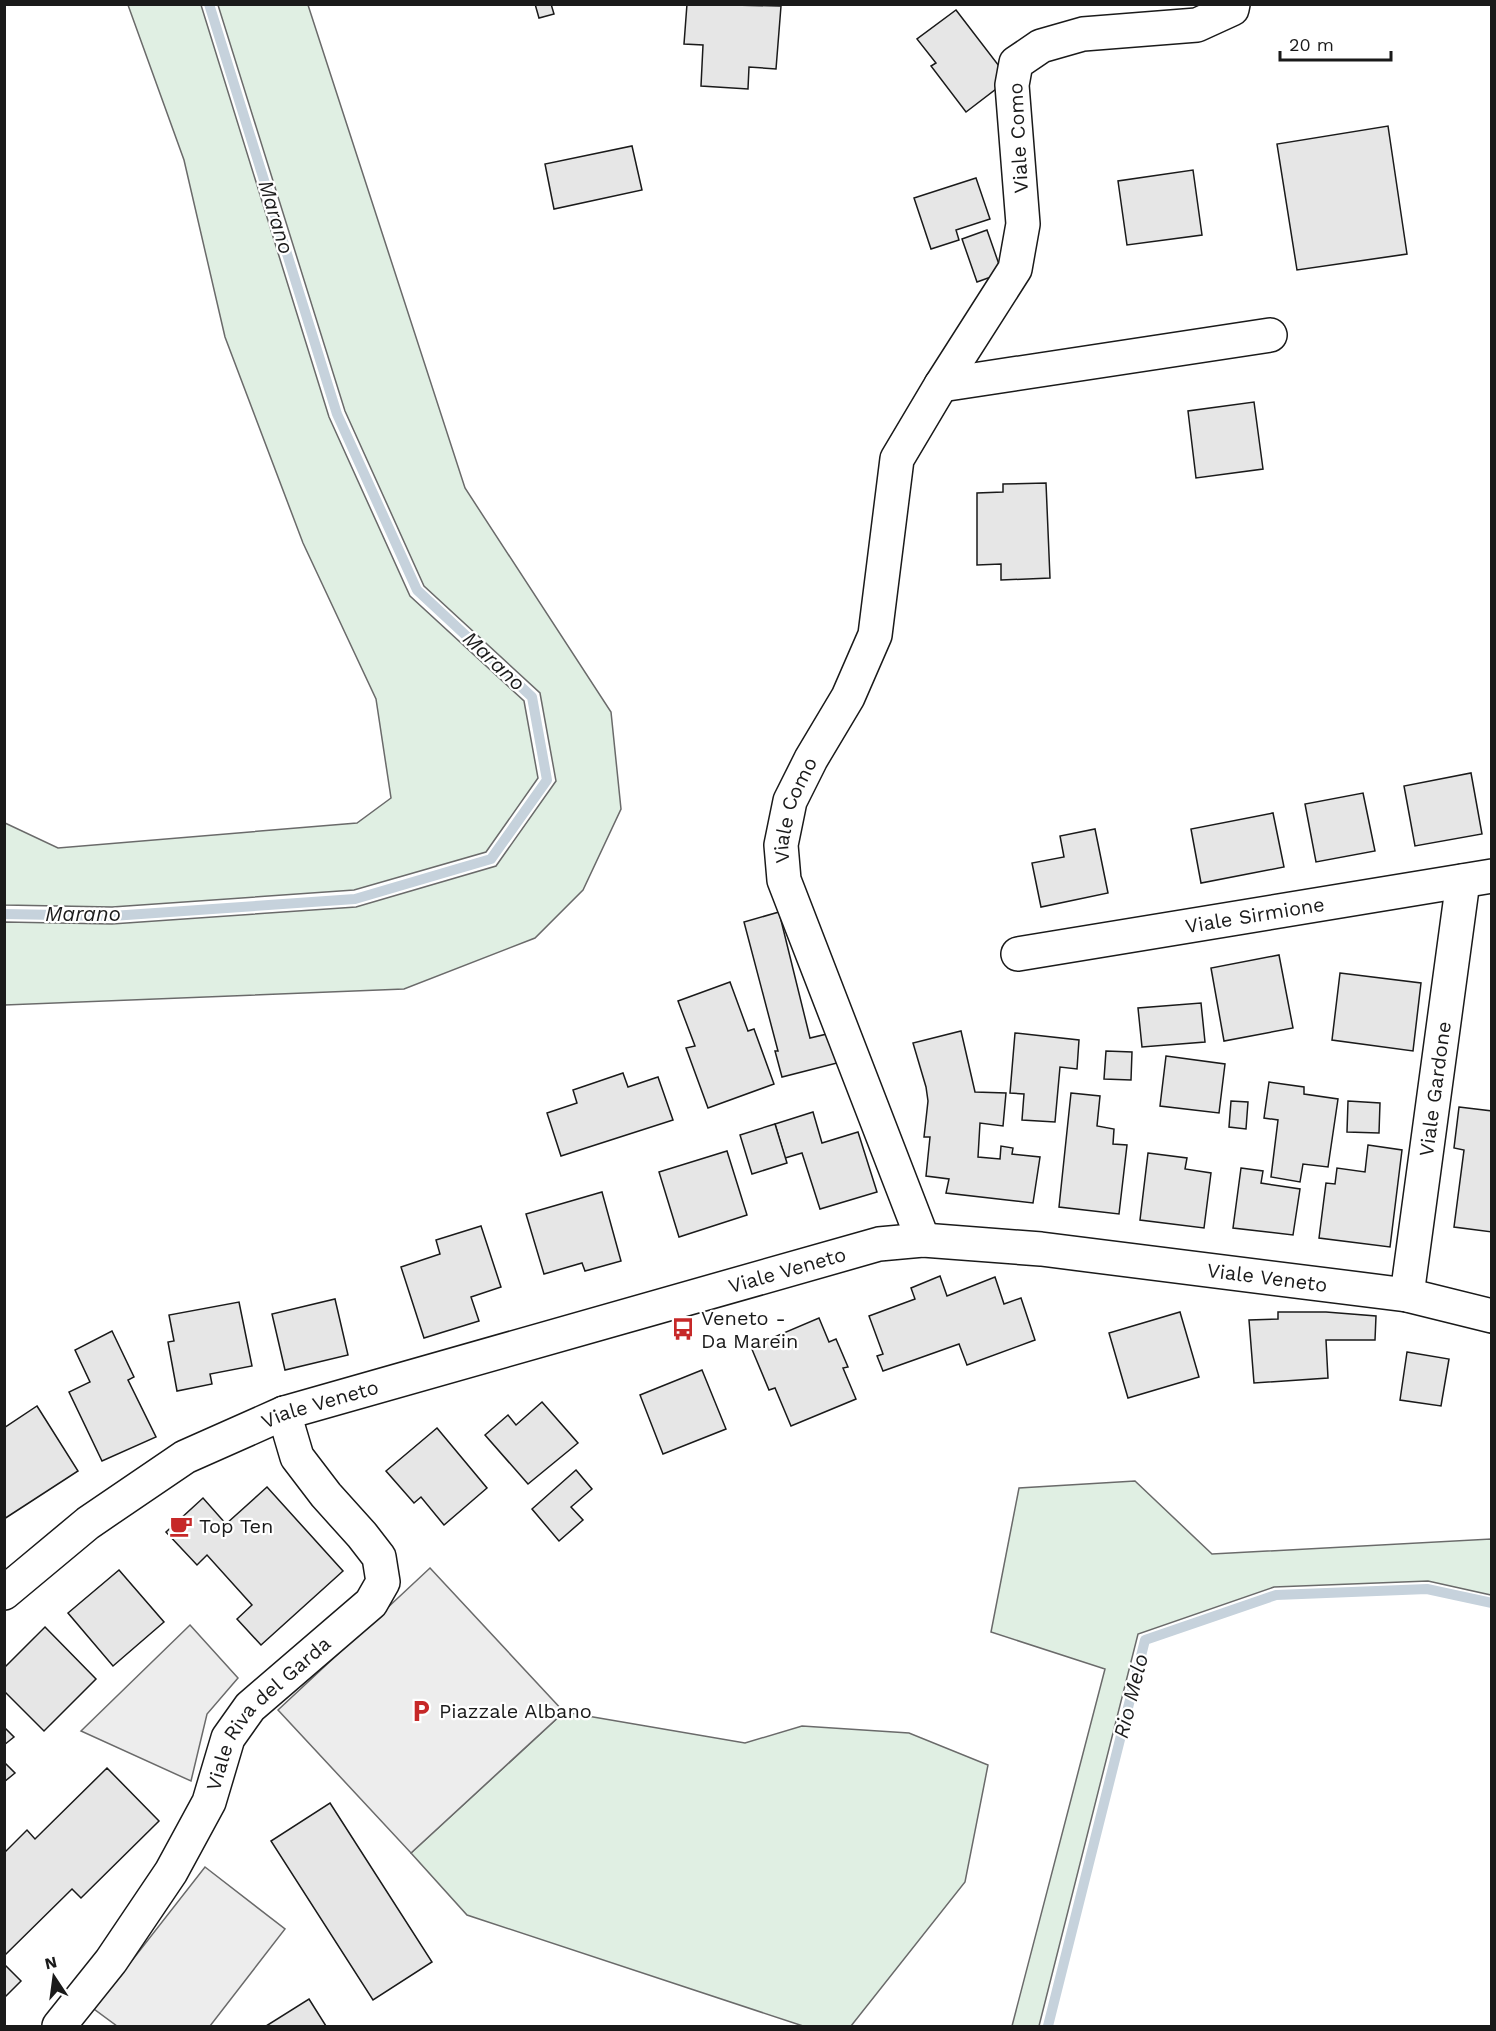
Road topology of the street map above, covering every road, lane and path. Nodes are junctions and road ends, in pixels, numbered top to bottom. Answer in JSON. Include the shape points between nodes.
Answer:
{"nodes":[{"id":1,"x":1233,"y":4,"type":"edge"},
{"id":2,"x":1270,"y":335,"type":"dead end"},
{"id":3,"x":941,"y":385,"type":"junction"},
{"id":4,"x":1477,"y":879,"type":"edge"},
{"id":5,"x":1018,"y":954,"type":"dead end"},
{"id":6,"x":923,"y":1240,"type":"junction"},
{"id":7,"x":1407,"y":1295,"type":"junction"},
{"id":8,"x":1491,"y":1316,"type":"edge"},
{"id":9,"x":284,"y":1413,"type":"junction"},
{"id":10,"x":4,"y":1593,"type":"edge"},
{"id":11,"x":59,"y":2026,"type":"edge"}],
"edges":[{"from":1,"to":3,"type":"street","name":"Viale Como","via":[[1232,9],[1197,25],[1083,34],[1041,46],[1016,63],[1012,85],[1023,224],[1015,269]]},
{"from":2,"to":3,"type":"street"},
{"from":3,"to":6,"type":"street","name":"Viale Como","via":[[897,459],[875,635],[848,697],[790,801],[781,845],[784,880]]},
{"from":4,"to":5,"type":"street","name":"Viale Sirmione"},
{"from":4,"to":7,"type":"street","name":"Viale Gardone"},
{"from":6,"to":7,"type":"street","name":"Viale Veneto","via":[[1041,1249]]},
{"from":6,"to":9,"type":"street","name":"Viale Veneto","via":[[879,1244]]},
{"from":7,"to":8,"type":"street","name":"Viale Veneto"},
{"from":9,"to":10,"type":"street","name":"Viale Veneto","via":[[185,1457],[88,1523]]},
{"from":9,"to":11,"type":"street","name":"Viale Riva del Garda","via":[[297,1456],[379,1557],[383,1582],[371,1603],[250,1707],[228,1738],[209,1802],[171,1872],[111,1961]]}]}
